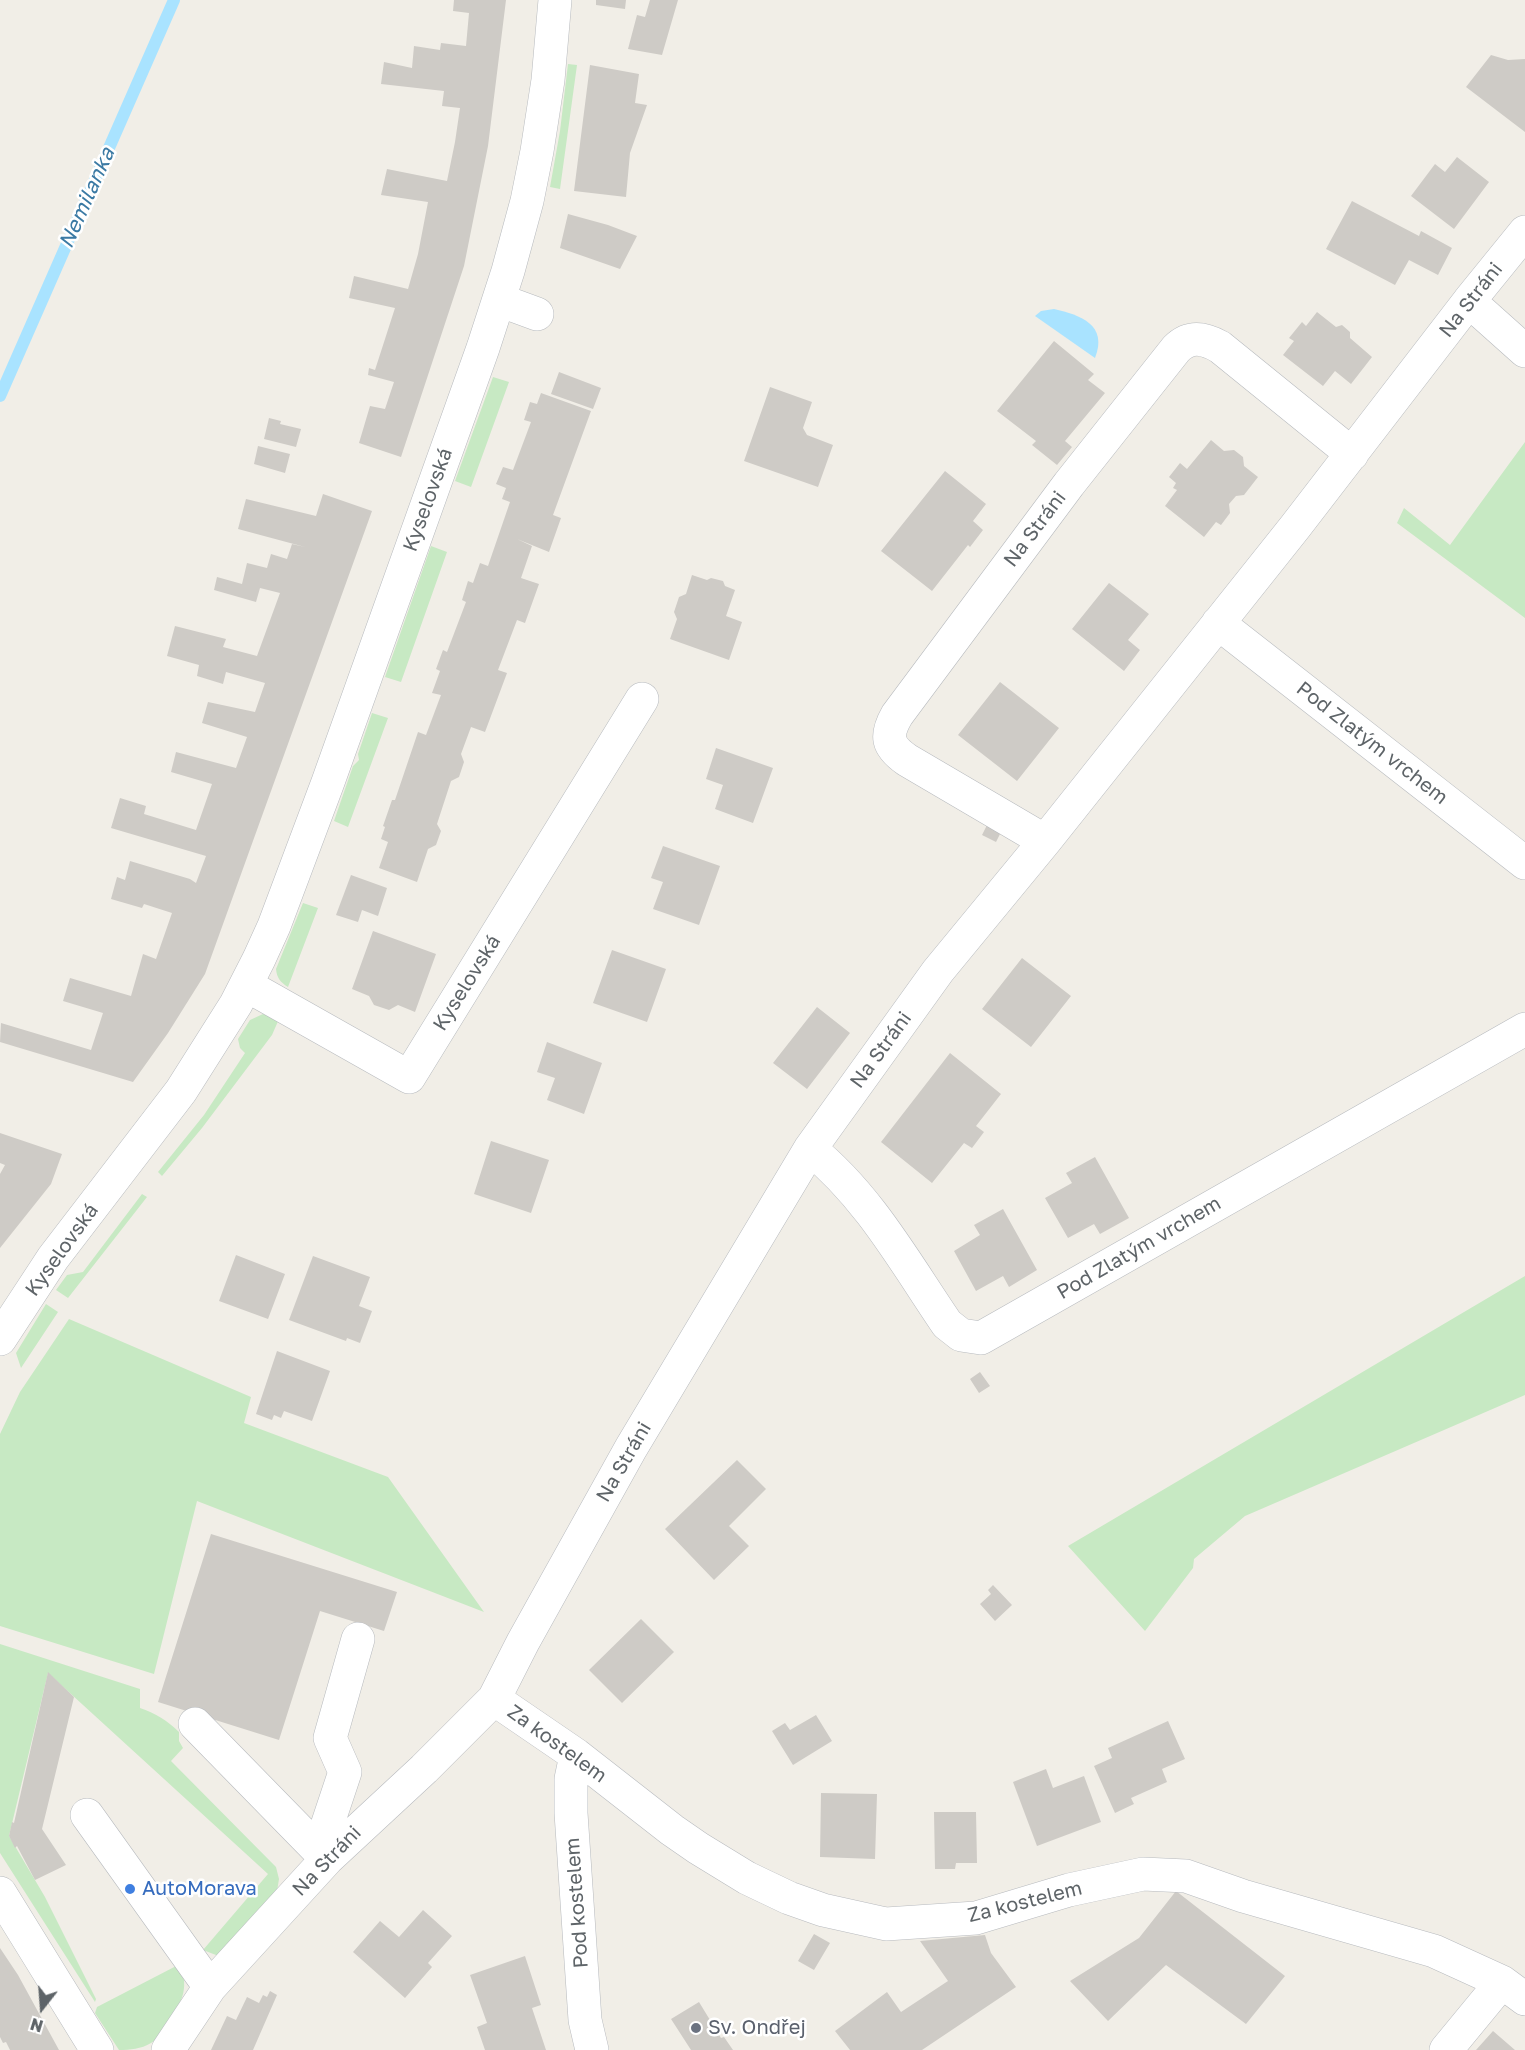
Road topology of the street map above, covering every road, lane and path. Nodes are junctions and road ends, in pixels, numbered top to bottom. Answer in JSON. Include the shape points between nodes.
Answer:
{"nodes":[{"id":1,"x":555,"y":0,"type":"edge"},
{"id":2,"x":1525,"y":232,"type":"edge"},
{"id":3,"x":499,"y":300,"type":"junction"},
{"id":4,"x":1469,"y":301,"type":"junction"},
{"id":5,"x":537,"y":314,"type":"dead end"},
{"id":6,"x":1525,"y":351,"type":"edge"},
{"id":7,"x":1352,"y":453,"type":"junction"},
{"id":8,"x":1218,"y":623,"type":"junction"},
{"id":9,"x":642,"y":699,"type":"dead end"},
{"id":10,"x":1045,"y":841,"type":"junction"},
{"id":11,"x":1525,"y":863,"type":"edge"},
{"id":12,"x":246,"y":985,"type":"junction"},
{"id":13,"x":1525,"y":1029,"type":"edge"},
{"id":14,"x":810,"y":1149,"type":"junction"},
{"id":15,"x":0,"y":1339,"type":"edge"},
{"id":16,"x":358,"y":1639,"type":"dead end"},
{"id":17,"x":494,"y":1700,"type":"junction"},
{"id":18,"x":195,"y":1724,"type":"dead end"},
{"id":19,"x":576,"y":1755,"type":"junction"},
{"id":20,"x":87,"y":1815,"type":"dead end"},
{"id":21,"x":323,"y":1854,"type":"junction"},
{"id":22,"x":0,"y":1893,"type":"edge"},
{"id":23,"x":210,"y":1986,"type":"junction"},
{"id":24,"x":1513,"y":1990,"type":"edge"},
{"id":25,"x":97,"y":2050,"type":"edge"},
{"id":26,"x":168,"y":2050,"type":"edge"},
{"id":27,"x":592,"y":2050,"type":"edge"},
{"id":28,"x":1446,"y":2050,"type":"edge"}],
"edges":[{"from":1,"to":3,"type":"street","name":"Kyselovská","via":[[537,151]]},
{"from":2,"to":4,"type":"street","name":"Na Stráni"},
{"from":3,"to":5,"type":"street"},
{"from":3,"to":12,"type":"street","name":"Kyselovská","via":[[292,878]]},
{"from":4,"to":6,"type":"street"},
{"from":4,"to":7,"type":"street","name":"Na Stráni"},
{"from":7,"to":8,"type":"street","name":"Na Stráni"},
{"from":7,"to":10,"type":"street","name":"Na Stráni","via":[[1220,347],[1204,339],[1186,340],[1069,484],[897,715],[889,732],[894,750],[907,760]]},
{"from":8,"to":10,"type":"street","name":"Na Stráni"},
{"from":8,"to":11,"type":"street","name":"Pod Zlatým vrchem"},
{"from":9,"to":12,"type":"street","name":"Kyselovská","via":[[410,1077]]},
{"from":10,"to":14,"type":"street","name":"Na Stráni","via":[[938,971]]},
{"from":12,"to":15,"type":"street","name":"Kyselovská","via":[[182,1091],[53,1258]]},
{"from":13,"to":14,"type":"street","name":"Pod Zlatým vrchem","via":[[981,1338],[961,1335],[947,1324],[848,1184]]},
{"from":14,"to":17,"type":"street","name":"Na Stráni","via":[[631,1448]]},
{"from":16,"to":21,"type":"street","via":[[330,1738],[345,1772]]},
{"from":17,"to":19,"type":"street","name":"Za kostelem"},
{"from":17,"to":21,"type":"street","name":"Na Stráni","via":[[424,1769]]},
{"from":18,"to":21,"type":"street"},
{"from":19,"to":24,"type":"street","name":"Za kostelem","via":[[698,1848],[747,1878],[823,1911],[886,1924],[976,1918],[1069,1890],[1143,1874],[1186,1876],[1434,1951]]},
{"from":19,"to":27,"type":"street","name":"Pod kostelem","via":[[571,1813],[585,2020]]},
{"from":20,"to":23,"type":"street"},
{"from":21,"to":23,"type":"street","name":"Na Stráni"},
{"from":22,"to":25,"type":"street"},
{"from":23,"to":26,"type":"street","name":"Na Stráni"},
{"from":24,"to":28,"type":"street"}]}
